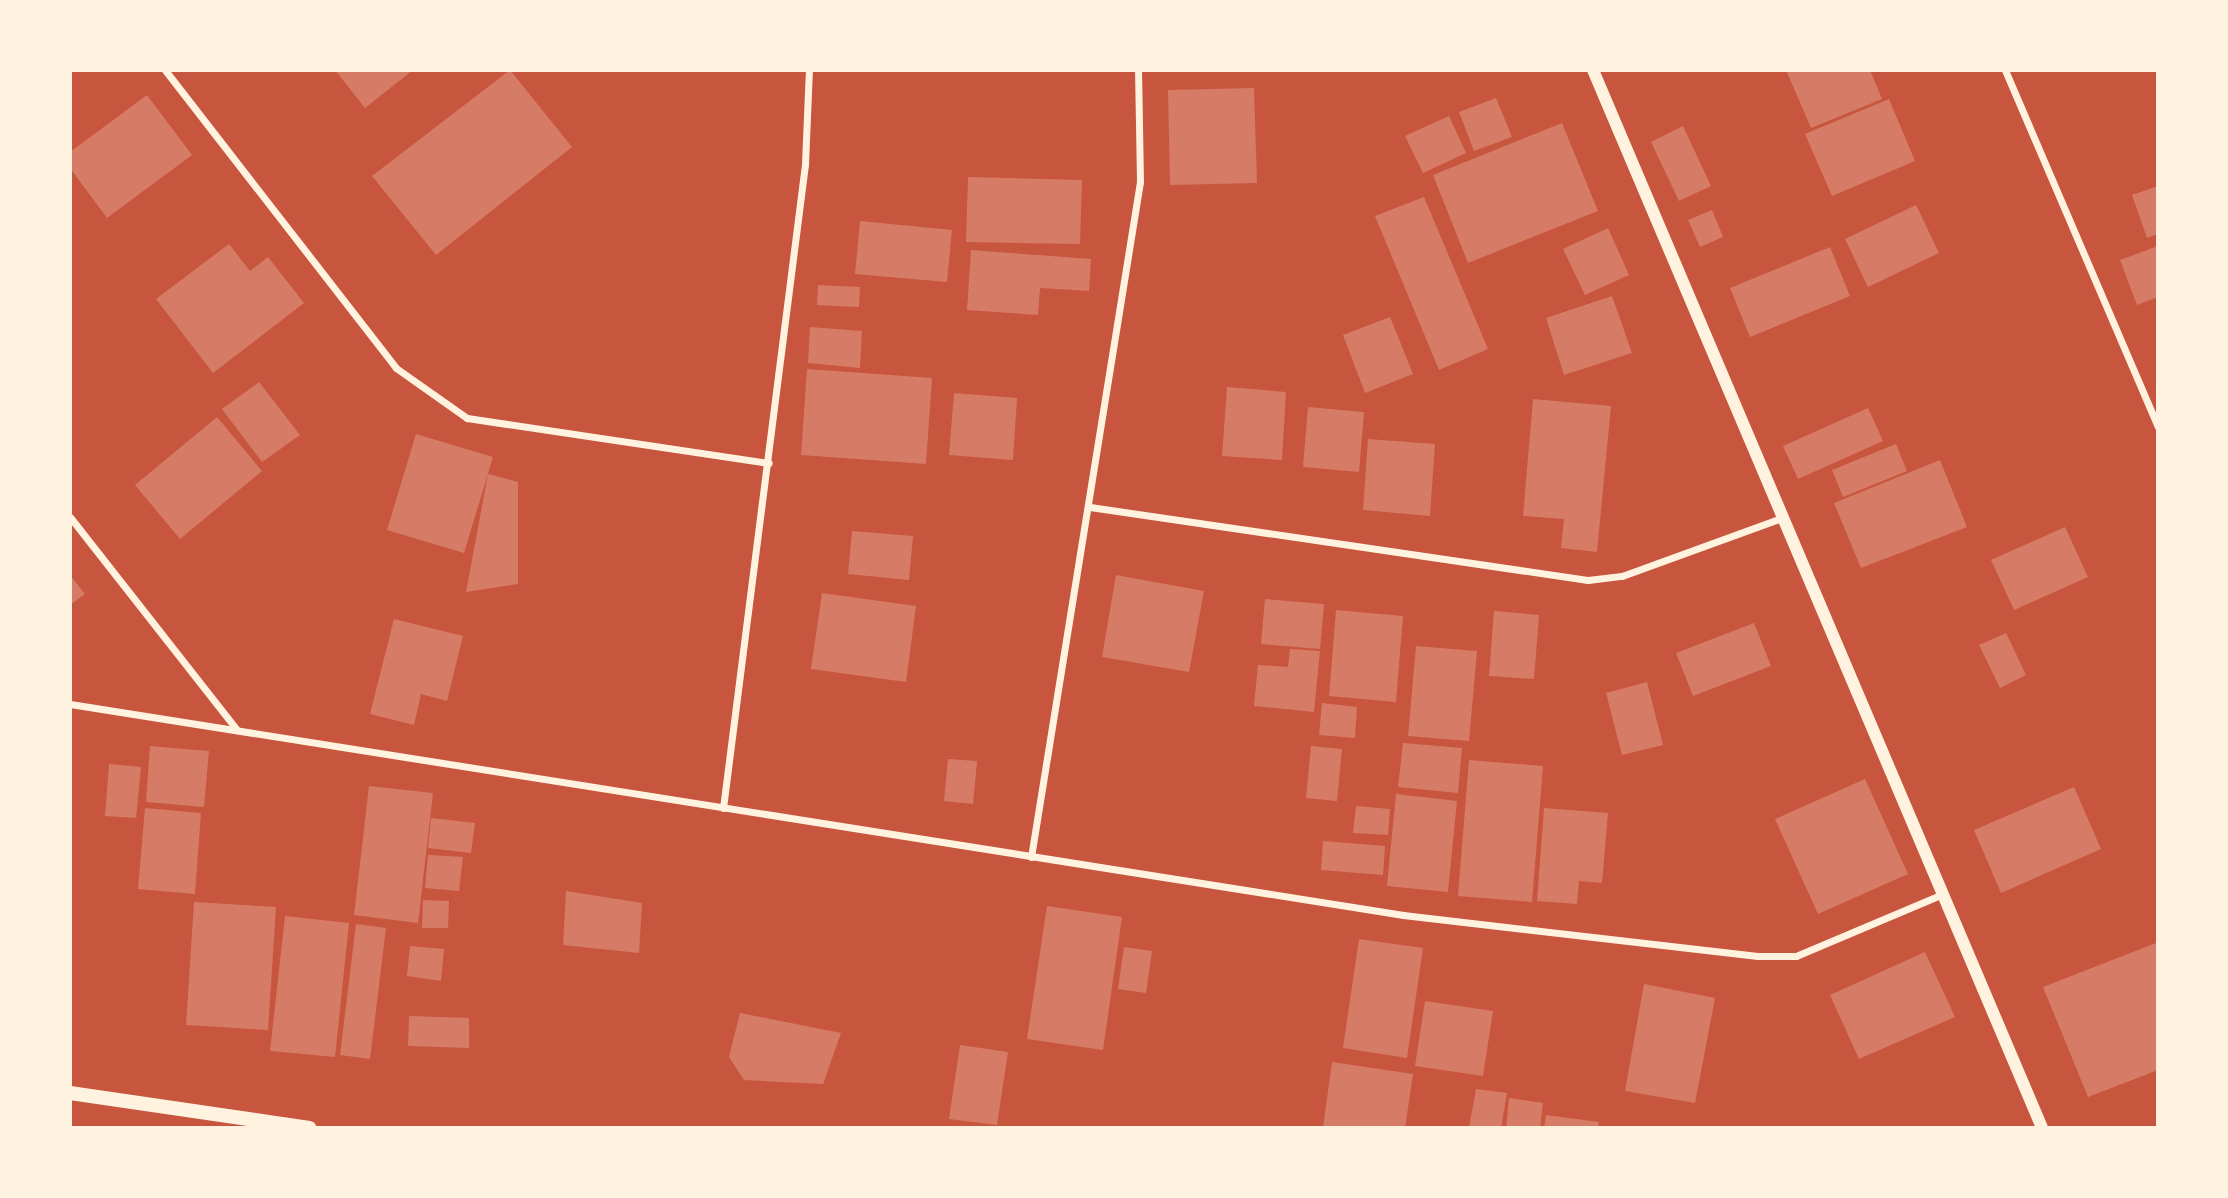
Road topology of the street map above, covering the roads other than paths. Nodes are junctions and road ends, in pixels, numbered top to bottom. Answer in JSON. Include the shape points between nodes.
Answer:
{"nodes":[{"id":1,"x":166,"y":70,"type":"edge"},
{"id":2,"x":809,"y":70,"type":"edge"},
{"id":3,"x":1138,"y":70,"type":"edge"},
{"id":4,"x":1593,"y":70,"type":"edge"},
{"id":5,"x":2005,"y":70,"type":"edge"},
{"id":6,"x":2158,"y":427,"type":"edge"},
{"id":7,"x":769,"y":463,"type":"junction"},
{"id":8,"x":1090,"y":507,"type":"junction"},
{"id":9,"x":70,"y":517,"type":"edge"},
{"id":10,"x":1785,"y":517,"type":"junction"},
{"id":11,"x":70,"y":705,"type":"edge"},
{"id":12,"x":237,"y":729,"type":"junction"},
{"id":13,"x":723,"y":808,"type":"junction"},
{"id":14,"x":1031,"y":857,"type":"junction"},
{"id":15,"x":1943,"y":894,"type":"junction"},
{"id":16,"x":70,"y":1093,"type":"edge"},
{"id":17,"x":309,"y":1128,"type":"edge"},
{"id":18,"x":2042,"y":1128,"type":"edge"}],
"edges":[{"from":1,"to":7,"type":"street","via":[[397,368],[467,418]]},
{"from":2,"to":7,"type":"street","via":[[805,164]]},
{"from":3,"to":8,"type":"street","via":[[1140,182]]},
{"from":4,"to":10,"type":"street"},
{"from":5,"to":6,"type":"street"},
{"from":7,"to":13,"type":"street"},
{"from":8,"to":10,"type":"street","via":[[1588,580],[1622,576]]},
{"from":8,"to":14,"type":"street"},
{"from":9,"to":12,"type":"street"},
{"from":10,"to":15,"type":"street"},
{"from":11,"to":12,"type":"street"},
{"from":12,"to":13,"type":"street"},
{"from":13,"to":14,"type":"street"},
{"from":14,"to":15,"type":"street","via":[[1404,915],[1758,956],[1796,956]]},
{"from":15,"to":18,"type":"street"},
{"from":16,"to":17,"type":"main road"}]}
